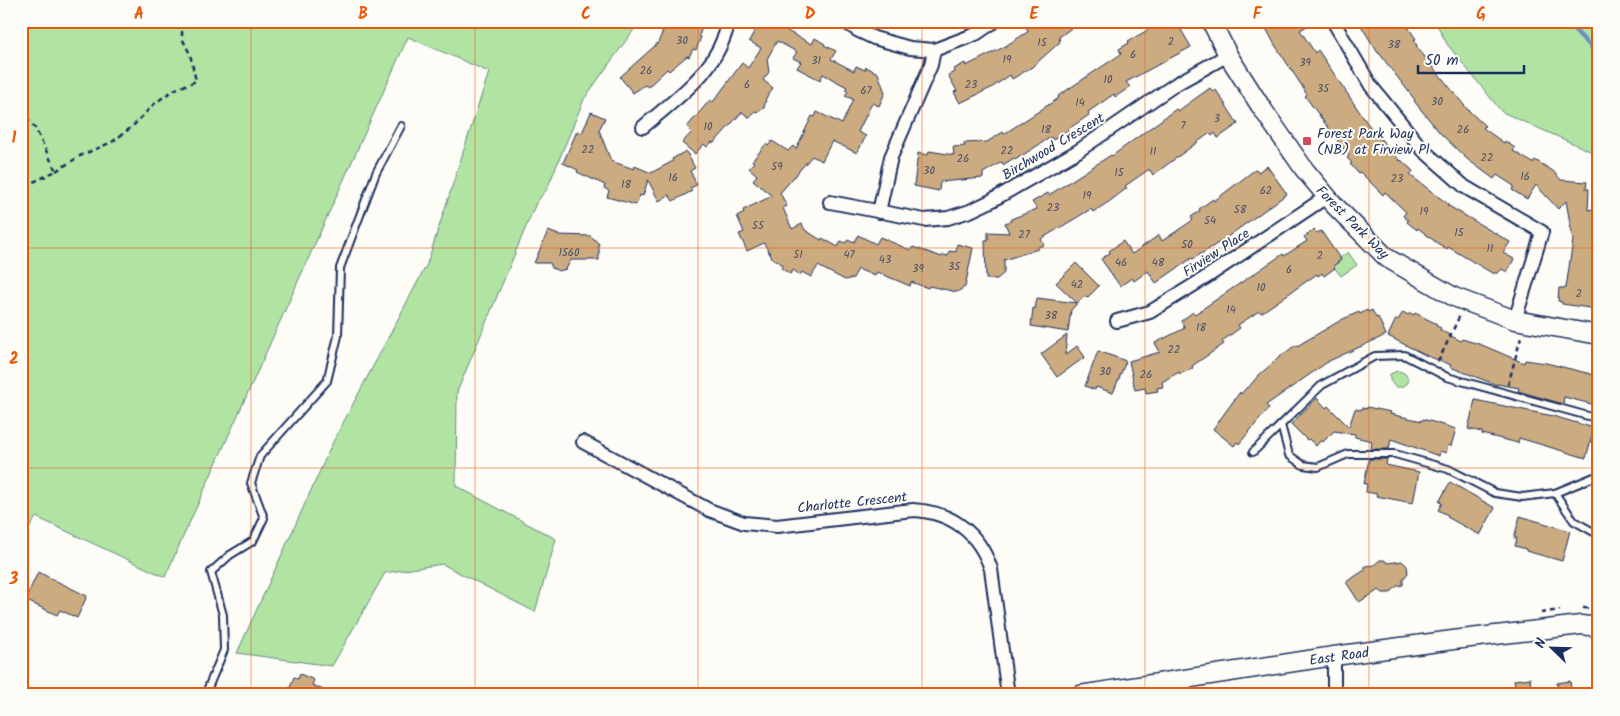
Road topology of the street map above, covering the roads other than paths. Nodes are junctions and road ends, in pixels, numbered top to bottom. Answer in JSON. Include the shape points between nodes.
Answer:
{"nodes":[{"id":1,"x":729,"y":21,"type":"edge"},
{"id":2,"x":844,"y":21,"type":"edge"},
{"id":3,"x":995,"y":21,"type":"edge"},
{"id":4,"x":1211,"y":21,"type":"edge"},
{"id":5,"x":1333,"y":21,"type":"edge"},
{"id":6,"x":934,"y":50,"type":"junction"},
{"id":7,"x":1228,"y":55,"type":"junction"},
{"id":8,"x":401,"y":126,"type":"dead end"},
{"id":9,"x":643,"y":127,"type":"dead end"},
{"id":10,"x":1326,"y":197,"type":"junction"},
{"id":11,"x":830,"y":202,"type":"dead end"},
{"id":12,"x":880,"y":212,"type":"junction"},
{"id":13,"x":1117,"y":320,"type":"dead end"},
{"id":14,"x":1519,"y":328,"type":"junction"},
{"id":15,"x":1599,"y":336,"type":"edge"},
{"id":16,"x":1599,"y":420,"type":"edge"},
{"id":17,"x":1281,"y":425,"type":"junction"},
{"id":18,"x":583,"y":442,"type":"dead end"},
{"id":19,"x":1253,"y":452,"type":"dead end"},
{"id":20,"x":1599,"y":475,"type":"edge"},
{"id":21,"x":1554,"y":493,"type":"junction"},
{"id":22,"x":1599,"y":535,"type":"edge"},
{"id":23,"x":1599,"y":628,"type":"edge"},
{"id":24,"x":1334,"y":656,"type":"junction"},
{"id":25,"x":205,"y":695,"type":"edge"},
{"id":26,"x":1008,"y":695,"type":"edge"},
{"id":27,"x":1080,"y":695,"type":"edge"},
{"id":28,"x":1334,"y":695,"type":"edge"}],
"edges":[{"from":1,"to":9,"type":"street","via":[[713,62]]},
{"from":2,"to":6,"type":"street","via":[[874,38],[910,48]]},
{"from":3,"to":6,"type":"street","via":[[976,34]]},
{"from":4,"to":7,"type":"street","name":"Forest Park Way"},
{"from":5,"to":14,"type":"street","via":[[1371,86],[1423,150],[1465,187],[1542,232]]},
{"from":6,"to":12,"type":"street","via":[[931,65],[891,157]]},
{"from":7,"to":10,"type":"street","name":"Forest Park Way"},
{"from":7,"to":12,"type":"street","name":"Birchwood Crescent","via":[[1176,84],[1078,151],[977,209],[932,220]]},
{"from":8,"to":25,"type":"lane","via":[[376,174],[340,268],[338,336],[327,381],[260,456],[251,483],[264,518],[254,541],[230,555],[211,572],[223,615],[224,650]]},
{"from":10,"to":13,"type":"street","name":"Firview Place","via":[[1150,312]]},
{"from":10,"to":14,"type":"street","name":"Forest Park Way","via":[[1387,258],[1454,297]]},
{"from":11,"to":12,"type":"street","name":"Birchwood Crescent"},
{"from":14,"to":15,"type":"street","name":"Forest Park Way"},
{"from":16,"to":17,"type":"lane","via":[[1447,377],[1404,355],[1375,356],[1322,385]]},
{"from":17,"to":19,"type":"lane"},
{"from":17,"to":21,"type":"lane","via":[[1289,455],[1303,466],[1318,467],[1348,454],[1395,454],[1448,469],[1495,492],[1522,497]]},
{"from":18,"to":26,"type":"street","name":"Charlotte Crescent","via":[[709,510],[744,523],[777,526],[914,510],[953,521],[976,540],[989,564]]},
{"from":20,"to":21,"type":"lane"},
{"from":21,"to":22,"type":"lane","via":[[1574,521]]},
{"from":23,"to":24,"type":"street","name":"East Road","via":[[1581,625]]},
{"from":24,"to":27,"type":"street","name":"East Road"},
{"from":24,"to":28,"type":"street"}]}
